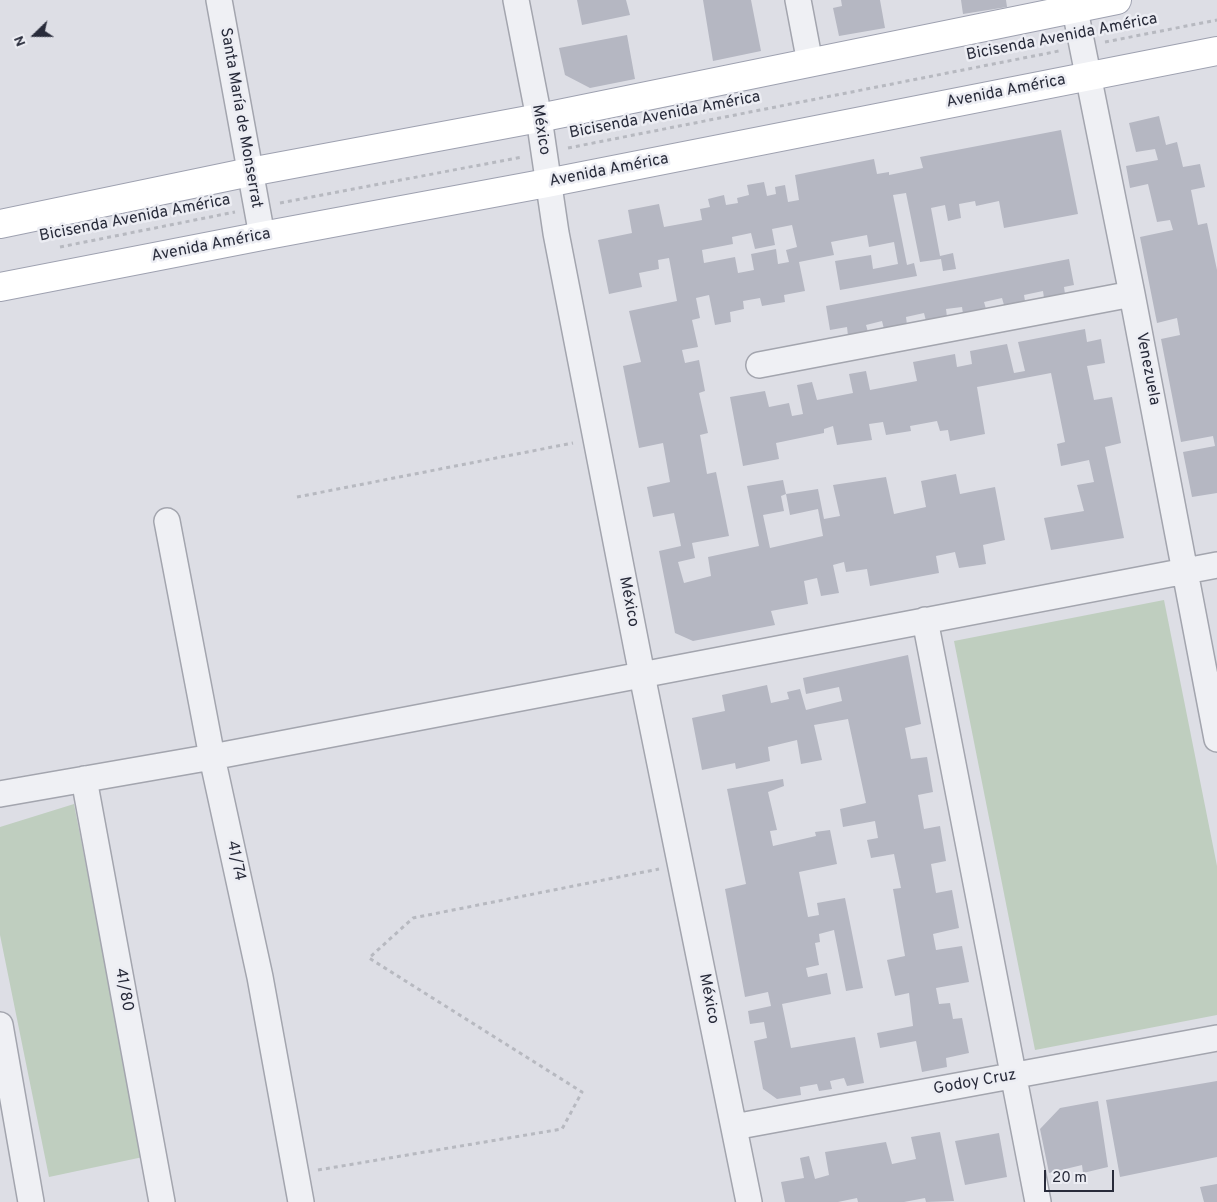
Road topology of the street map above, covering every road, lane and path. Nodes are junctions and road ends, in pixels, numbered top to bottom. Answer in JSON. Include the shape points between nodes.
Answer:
{"nodes":[{"id":1,"x":219,"y":0,"type":"edge"},
{"id":2,"x":516,"y":0,"type":"edge"},
{"id":3,"x":798,"y":0,"type":"edge"},
{"id":4,"x":1117,"y":0,"type":"edge"},
{"id":5,"x":1073,"y":4,"type":"edge"},
{"id":6,"x":1217,"y":20,"type":"edge"},
{"id":7,"x":1082,"y":47,"type":"junction"},
{"id":8,"x":1217,"y":51,"type":"edge"},
{"id":9,"x":810,"y":63,"type":"junction"},
{"id":10,"x":1087,"y":76,"type":"junction"},
{"id":11,"x":539,"y":118,"type":"junction"},
{"id":12,"x":544,"y":152,"type":"junction"},
{"id":13,"x":250,"y":172,"type":"junction"},
{"id":14,"x":547,"y":183,"type":"junction"},
{"id":15,"x":256,"y":207,"type":"junction"},
{"id":16,"x":0,"y":224,"type":"edge"},
{"id":17,"x":262,"y":236,"type":"junction"},
{"id":18,"x":57,"y":248,"type":"dead end"},
{"id":19,"x":0,"y":287,"type":"edge"},
{"id":20,"x":1132,"y":294,"type":"junction"},
{"id":21,"x":759,"y":365,"type":"dead end"},
{"id":22,"x":596,"y":439,"type":"junction"},
{"id":23,"x":297,"y":497,"type":"dead end"},
{"id":24,"x":167,"y":521,"type":"dead end"},
{"id":25,"x":1217,"y":566,"type":"edge"},
{"id":26,"x":1186,"y":572,"type":"junction"},
{"id":27,"x":925,"y":620,"type":"junction"},
{"id":28,"x":642,"y":675,"type":"junction"},
{"id":29,"x":1217,"y":739,"type":"edge"},
{"id":30,"x":212,"y":757,"type":"junction"},
{"id":31,"x":84,"y":779,"type":"junction"},
{"id":32,"x":0,"y":794,"type":"edge"},
{"id":33,"x":681,"y":864,"type":"junction"},
{"id":34,"x":0,"y":1025,"type":"edge"},
{"id":35,"x":1217,"y":1038,"type":"edge"},
{"id":36,"x":1013,"y":1076,"type":"junction"},
{"id":37,"x":734,"y":1127,"type":"junction"},
{"id":38,"x":296,"y":1174,"type":"junction"},
{"id":39,"x":31,"y":1202,"type":"edge"},
{"id":40,"x":162,"y":1202,"type":"edge"},
{"id":41,"x":301,"y":1202,"type":"edge"},
{"id":42,"x":748,"y":1202,"type":"edge"},
{"id":43,"x":1038,"y":1202,"type":"edge"}],
"edges":[{"from":1,"to":13,"type":"street","name":"Santa María de Monserrat"},
{"from":2,"to":11,"type":"street","name":"México"},
{"from":3,"to":9,"type":"street"},
{"from":4,"to":5,"type":"main road"},
{"from":5,"to":7,"type":"street","name":"Venezuela"},
{"from":5,"to":9,"type":"main road"},
{"from":6,"to":7,"type":"path","name":"Bicisenda Avenida América"},
{"from":7,"to":10,"type":"street","name":"Venezuela"},
{"from":7,"to":12,"type":"path","name":"Bicisenda Avenida América"},
{"from":8,"to":10,"type":"main road","name":"Avenida América"},
{"from":9,"to":11,"type":"main road"},
{"from":10,"to":14,"type":"main road","name":"Avenida América"},
{"from":10,"to":20,"type":"street","name":"Venezuela"},
{"from":11,"to":12,"type":"street","name":"México"},
{"from":11,"to":13,"type":"main road"},
{"from":12,"to":14,"type":"street","name":"México"},
{"from":12,"to":15,"type":"path","name":"Bicisenda Avenida América"},
{"from":13,"to":15,"type":"street","name":"Santa María de Monserrat"},
{"from":13,"to":16,"type":"main road"},
{"from":14,"to":17,"type":"main road","name":"Avenida América"},
{"from":14,"to":22,"type":"street","name":"México"},
{"from":15,"to":17,"type":"street","name":"Santa María de Monserrat"},
{"from":15,"to":18,"type":"path","name":"Bicisenda Avenida América"},
{"from":17,"to":19,"type":"main road","name":"Avenida América"},
{"from":20,"to":21,"type":"street"},
{"from":20,"to":26,"type":"street","name":"Venezuela"},
{"from":22,"to":23,"type":"path"},
{"from":22,"to":28,"type":"street","name":"México"},
{"from":24,"to":30,"type":"street","name":"41/74"},
{"from":25,"to":26,"type":"street"},
{"from":26,"to":27,"type":"street"},
{"from":26,"to":29,"type":"street","name":"Venezuela"},
{"from":27,"to":28,"type":"street"},
{"from":27,"to":36,"type":"street"},
{"from":28,"to":30,"type":"street"},
{"from":28,"to":33,"type":"street","name":"México"},
{"from":30,"to":31,"type":"street"},
{"from":30,"to":38,"type":"street","name":"41/74","via":[[260,977]]},
{"from":31,"to":32,"type":"street"},
{"from":31,"to":40,"type":"street","name":"41/80"},
{"from":33,"to":37,"type":"street","name":"México"},
{"from":33,"to":38,"type":"path","via":[[413,918],[368,958],[582,1092],[562,1129]]},
{"from":34,"to":39,"type":"street"},
{"from":35,"to":36,"type":"street","name":"Godoy Cruz"},
{"from":36,"to":37,"type":"street","name":"Godoy Cruz"},
{"from":36,"to":43,"type":"street"},
{"from":37,"to":42,"type":"street","name":"México"},
{"from":38,"to":41,"type":"street","name":"41/74"}]}
